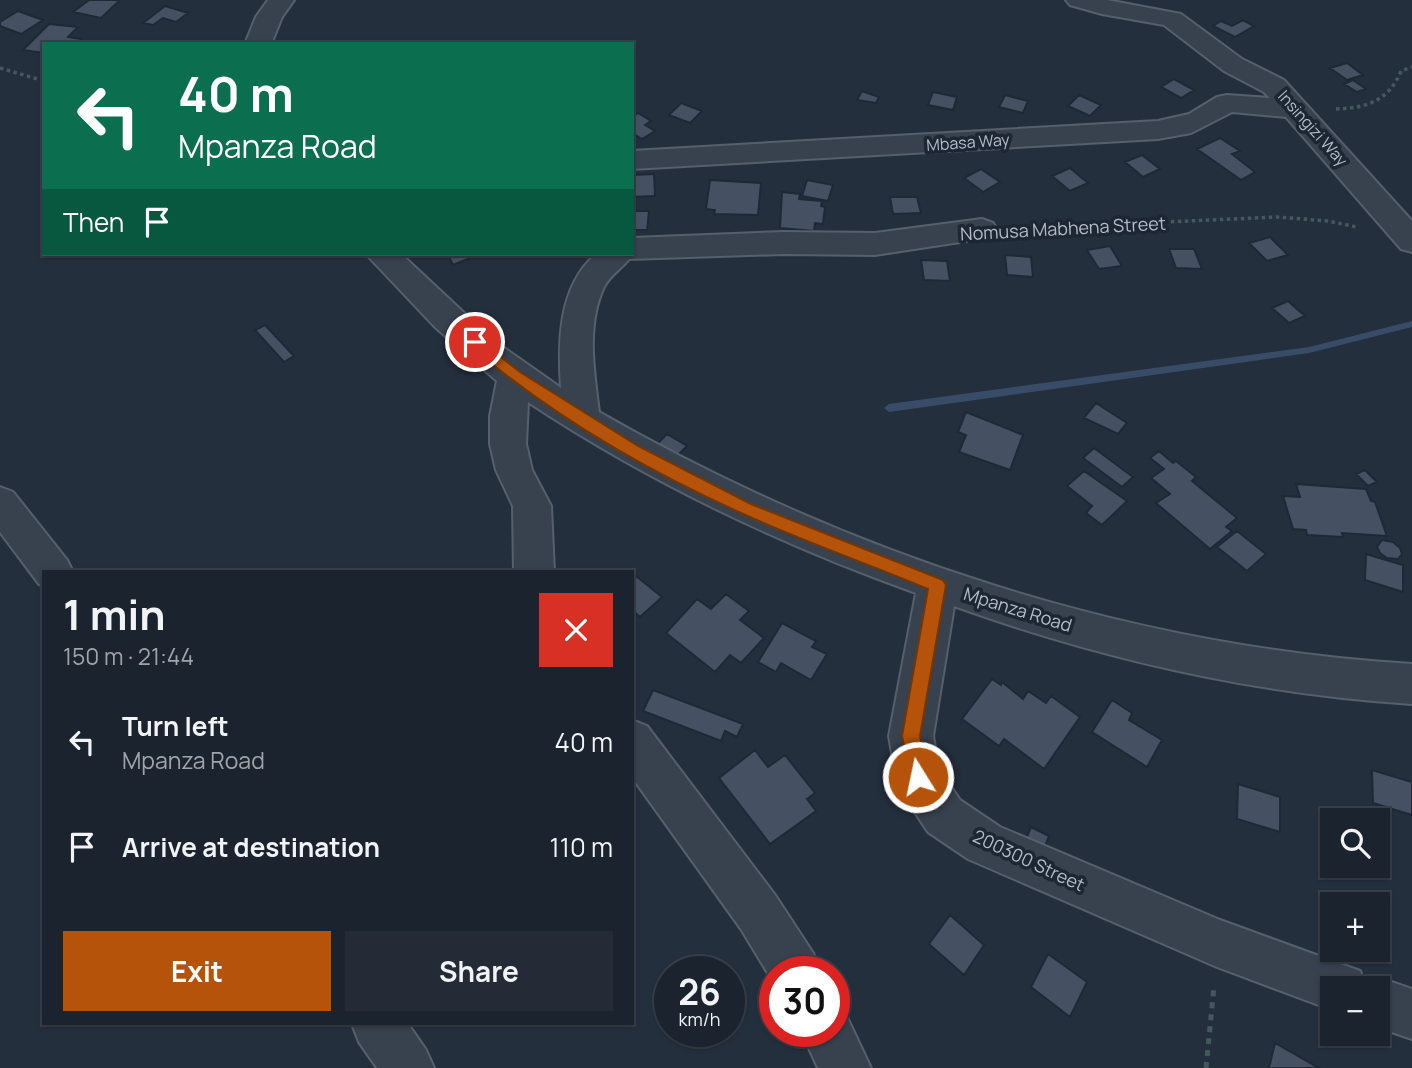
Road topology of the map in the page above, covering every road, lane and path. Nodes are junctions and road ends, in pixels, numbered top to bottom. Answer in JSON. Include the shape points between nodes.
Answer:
{"nodes":[{"id":1,"x":281,"y":0,"type":"edge"},
{"id":2,"x":1079,"y":0,"type":"edge"},
{"id":3,"x":259,"y":42,"type":"edge"},
{"id":4,"x":1412,"y":66,"type":"edge"},
{"id":5,"x":0,"y":68,"type":"edge"},
{"id":6,"x":42,"y":80,"type":"edge"},
{"id":7,"x":1297,"y":109,"type":"junction"},
{"id":8,"x":634,"y":160,"type":"edge"},
{"id":9,"x":982,"y":230,"type":"joint"},
{"id":10,"x":1411,"y":239,"type":"edge"},
{"id":11,"x":634,"y":249,"type":"edge"},
{"id":12,"x":384,"y":256,"type":"edge"},
{"id":13,"x":613,"y":256,"type":"edge"},
{"id":14,"x":515,"y":376,"type":"junction"},
{"id":15,"x":582,"y":418,"type":"junction"},
{"id":16,"x":0,"y":503,"type":"edge"},
{"id":17,"x":51,"y":570,"type":"edge"},
{"id":18,"x":534,"y":570,"type":"edge"},
{"id":19,"x":937,"y":585,"type":"junction"},
{"id":20,"x":1412,"y":684,"type":"edge"},
{"id":21,"x":634,"y":744,"type":"edge"},
{"id":22,"x":1217,"y":943,"type":"junction"},
{"id":23,"x":786,"y":956,"type":"edge"},
{"id":24,"x":1320,"y":981,"type":"edge"},
{"id":25,"x":1390,"y":1006,"type":"edge"},
{"id":26,"x":1412,"y":1014,"type":"edge"},
{"id":27,"x":378,"y":1025,"type":"edge"},
{"id":28,"x":835,"y":1047,"type":"edge"},
{"id":29,"x":408,"y":1068,"type":"edge"},
{"id":30,"x":845,"y":1068,"type":"edge"},
{"id":31,"x":1206,"y":1068,"type":"edge"}],
"edges":[{"from":1,"to":3,"type":"street"},
{"from":2,"to":7,"type":"street","name":"Insingizi Way","via":[[1180,22],[1233,65],[1274,86]]},
{"from":4,"to":7,"type":"path","via":[[1401,71],[1392,91],[1371,105]]},
{"from":5,"to":6,"type":"path"},
{"from":7,"to":8,"type":"street","name":"Mbasa Way","via":[[1227,103],[1190,124],[1158,130]]},
{"from":7,"to":10,"type":"street","name":"Insingizi Way"},
{"from":9,"to":10,"type":"path","name":"Nomusa Mabhena Street","via":[[1277,217],[1328,220]]},
{"from":9,"to":11,"type":"street","name":"Nomusa Mabhena Street","via":[[875,244]]},
{"from":12,"to":14,"type":"street","name":"Mpanza Road","via":[[434,308]]},
{"from":13,"to":15,"type":"street","via":[[587,282],[580,307],[576,364]]},
{"from":14,"to":15,"type":"street","name":"Mpanza Road"},
{"from":14,"to":18,"type":"street","via":[[508,444],[514,470],[532,506]]},
{"from":15,"to":19,"type":"street","name":"Mpanza Road","via":[[632,450],[746,508]]},
{"from":16,"to":17,"type":"street"},
{"from":19,"to":20,"type":"street","name":"Mpanza Road","via":[[1125,641],[1293,674]]},
{"from":19,"to":22,"type":"street","name":"200300 Street","via":[[911,736],[918,777],[944,816],[984,843]]},
{"from":21,"to":23,"type":"street"},
{"from":22,"to":24,"type":"street","name":"200300 Street"},
{"from":22,"to":31,"type":"path"},
{"from":25,"to":26,"type":"street"},
{"from":27,"to":29,"type":"street"},
{"from":28,"to":30,"type":"street"}]}
